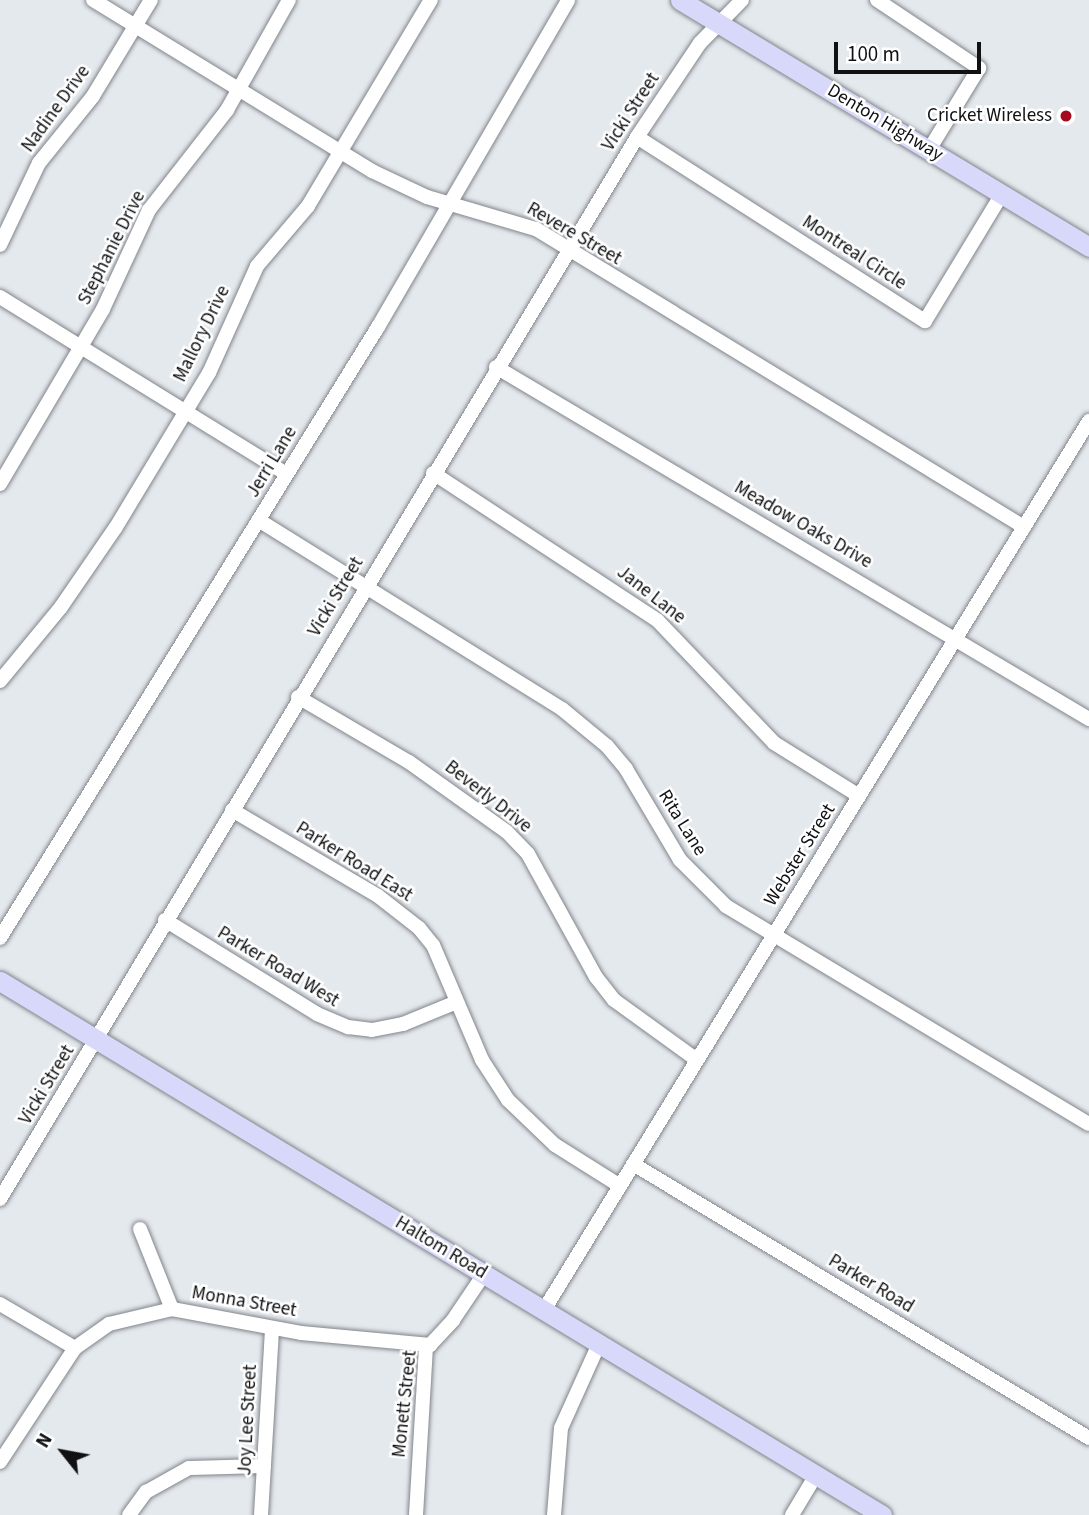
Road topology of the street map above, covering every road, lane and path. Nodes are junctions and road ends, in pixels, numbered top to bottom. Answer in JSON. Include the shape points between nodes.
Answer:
{"nodes":[{"id":1,"x":93,"y":0,"type":"edge"},
{"id":2,"x":151,"y":0,"type":"edge"},
{"id":3,"x":289,"y":0,"type":"edge"},
{"id":4,"x":431,"y":0,"type":"edge"},
{"id":5,"x":568,"y":0,"type":"edge"},
{"id":6,"x":680,"y":0,"type":"edge"},
{"id":7,"x":742,"y":0,"type":"edge"},
{"id":8,"x":877,"y":0,"type":"edge"},
{"id":9,"x":719,"y":24,"type":"junction"},
{"id":10,"x":135,"y":26,"type":"junction"},
{"id":11,"x":238,"y":89,"type":"junction"},
{"id":12,"x":637,"y":137,"type":"junction"},
{"id":13,"x":929,"y":150,"type":"junction"},
{"id":14,"x":342,"y":153,"type":"junction"},
{"id":15,"x":1002,"y":194,"type":"junction"},
{"id":16,"x":452,"y":203,"type":"junction"},
{"id":17,"x":0,"y":246,"type":"edge"},
{"id":18,"x":1089,"y":247,"type":"edge"},
{"id":19,"x":569,"y":251,"type":"junction"},
{"id":20,"x":0,"y":297,"type":"edge"},
{"id":21,"x":81,"y":346,"type":"junction"},
{"id":22,"x":496,"y":367,"type":"junction"},
{"id":23,"x":186,"y":409,"type":"junction"},
{"id":24,"x":1089,"y":421,"type":"edge"},
{"id":25,"x":433,"y":472,"type":"junction"},
{"id":26,"x":287,"y":474,"type":"junction"},
{"id":27,"x":0,"y":484,"type":"edge"},
{"id":28,"x":260,"y":521,"type":"junction"},
{"id":29,"x":1024,"y":527,"type":"junction"},
{"id":30,"x":366,"y":586,"type":"junction"},
{"id":31,"x":956,"y":637,"type":"junction"},
{"id":32,"x":0,"y":681,"type":"edge"},
{"id":33,"x":298,"y":697,"type":"junction"},
{"id":34,"x":1089,"y":719,"type":"edge"},
{"id":35,"x":859,"y":796,"type":"junction"},
{"id":36,"x":232,"y":810,"type":"junction"},
{"id":37,"x":165,"y":920,"type":"junction"},
{"id":38,"x":774,"y":934,"type":"junction"},
{"id":39,"x":0,"y":938,"type":"edge"},
{"id":40,"x":0,"y":981,"type":"edge"},
{"id":41,"x":457,"y":1002,"type":"junction"},
{"id":42,"x":97,"y":1039,"type":"junction"},
{"id":43,"x":697,"y":1060,"type":"junction"},
{"id":44,"x":1089,"y":1124,"type":"edge"},
{"id":45,"x":633,"y":1164,"type":"junction"},
{"id":46,"x":620,"y":1186,"type":"junction"},
{"id":47,"x":0,"y":1199,"type":"edge"},
{"id":48,"x":139,"y":1229,"type":"dead end"},
{"id":49,"x":484,"y":1274,"type":"junction"},
{"id":50,"x":0,"y":1304,"type":"edge"},
{"id":51,"x":172,"y":1309,"type":"junction"},
{"id":52,"x":544,"y":1310,"type":"junction"},
{"id":53,"x":272,"y":1328,"type":"junction"},
{"id":54,"x":599,"y":1344,"type":"junction"},
{"id":55,"x":426,"y":1345,"type":"junction"},
{"id":56,"x":75,"y":1348,"type":"junction"},
{"id":57,"x":1089,"y":1438,"type":"edge"},
{"id":58,"x":0,"y":1462,"type":"edge"},
{"id":59,"x":264,"y":1466,"type":"junction"},
{"id":60,"x":816,"y":1475,"type":"junction"},
{"id":61,"x":129,"y":1515,"type":"edge"},
{"id":62,"x":261,"y":1515,"type":"edge"},
{"id":63,"x":416,"y":1515,"type":"edge"},
{"id":64,"x":554,"y":1515,"type":"edge"},
{"id":65,"x":792,"y":1515,"type":"edge"},
{"id":66,"x":882,"y":1515,"type":"edge"}],
"edges":[{"from":1,"to":10,"type":"street","name":"Revere Street"},
{"from":2,"to":10,"type":"street","name":"Nadine Drive"},
{"from":3,"to":11,"type":"street","name":"Stephanie Drive"},
{"from":4,"to":14,"type":"street","name":"Mallory Drive"},
{"from":5,"to":16,"type":"street","name":"Jerri Lane"},
{"from":6,"to":9,"type":"main road","name":"Denton Highway"},
{"from":7,"to":9,"type":"street","name":"Vicki Street"},
{"from":8,"to":13,"type":"street","via":[[979,68]]},
{"from":9,"to":12,"type":"street","name":"Vicki Street","via":[[700,43]]},
{"from":9,"to":13,"type":"main road","name":"Denton Highway"},
{"from":10,"to":11,"type":"street","name":"Revere Street"},
{"from":10,"to":17,"type":"street","name":"Nadine Drive","via":[[93,96],[38,163]]},
{"from":11,"to":14,"type":"street","name":"Revere Street"},
{"from":11,"to":21,"type":"street","name":"Stephanie Drive","via":[[149,210]]},
{"from":12,"to":15,"type":"street","name":"Montreal Circle","via":[[925,321]]},
{"from":12,"to":19,"type":"street","name":"Vicki Street"},
{"from":13,"to":15,"type":"main road","name":"Denton Highway"},
{"from":14,"to":16,"type":"street","name":"Revere Street","via":[[427,197]]},
{"from":14,"to":23,"type":"street","name":"Mallory Drive","via":[[308,206],[257,266],[209,373]]},
{"from":15,"to":18,"type":"main road","name":"Denton Highway"},
{"from":16,"to":19,"type":"street","name":"Revere Street","via":[[521,221]]},
{"from":16,"to":26,"type":"street","name":"Jerri Lane"},
{"from":19,"to":22,"type":"street","name":"Vicki Street"},
{"from":19,"to":29,"type":"street","name":"Revere Street"},
{"from":20,"to":21,"type":"street"},
{"from":21,"to":23,"type":"street"},
{"from":21,"to":27,"type":"street","name":"Stephanie Drive"},
{"from":22,"to":25,"type":"street","name":"Vicki Street"},
{"from":22,"to":31,"type":"street","name":"Meadow Oaks Drive"},
{"from":23,"to":26,"type":"street"},
{"from":23,"to":32,"type":"street","name":"Mallory Drive","via":[[83,577]]},
{"from":24,"to":29,"type":"street","name":"Webster Street"},
{"from":25,"to":30,"type":"street","name":"Vicki Street"},
{"from":25,"to":35,"type":"street","name":"Jane Lane","via":[[658,621],[775,743]]},
{"from":26,"to":28,"type":"street","name":"Jerri Lane"},
{"from":28,"to":30,"type":"street","name":"Rita Lane"},
{"from":28,"to":39,"type":"street","name":"Jerri Lane"},
{"from":29,"to":31,"type":"street","name":"Webster Street"},
{"from":30,"to":33,"type":"street","name":"Vicki Street"},
{"from":30,"to":38,"type":"street","name":"Rita Lane","via":[[541,693],[607,746],[690,872],[726,905]]},
{"from":31,"to":34,"type":"street","name":"Meadow Oaks Drive"},
{"from":31,"to":35,"type":"street","name":"Webster Street"},
{"from":33,"to":36,"type":"street","name":"Vicki Street"},
{"from":33,"to":43,"type":"street","name":"Beverly Drive","via":[[409,762],[507,832],[528,854],[596,977],[614,1000]]},
{"from":35,"to":38,"type":"street","name":"Webster Street"},
{"from":36,"to":37,"type":"street","name":"Vicki Street"},
{"from":36,"to":41,"type":"street","name":"Parker Road East","via":[[400,911],[433,945]]},
{"from":37,"to":41,"type":"street","name":"Parker Road West","via":[[317,1014],[348,1027],[372,1030],[403,1024]]},
{"from":37,"to":42,"type":"street","name":"Vicki Street"},
{"from":38,"to":43,"type":"street","name":"Webster Street"},
{"from":38,"to":44,"type":"street","name":"Rita Lane"},
{"from":40,"to":42,"type":"main road","name":"Haltom Road"},
{"from":41,"to":46,"type":"street","via":[[482,1060],[508,1100],[555,1145]]},
{"from":42,"to":47,"type":"street","name":"Vicki Street"},
{"from":42,"to":49,"type":"main road","name":"Haltom Road"},
{"from":43,"to":45,"type":"street","name":"Webster Street"},
{"from":45,"to":46,"type":"street","name":"Webster Street"},
{"from":45,"to":57,"type":"street","name":"Parker Road"},
{"from":46,"to":52,"type":"street","name":"Webster Street"},
{"from":48,"to":51,"type":"street"},
{"from":49,"to":52,"type":"main road","name":"Haltom Road"},
{"from":49,"to":55,"type":"street","name":"Monett Street","via":[[453,1320],[435,1342]]},
{"from":50,"to":56,"type":"street"},
{"from":51,"to":53,"type":"street","name":"Monna Street"},
{"from":51,"to":56,"type":"street","name":"Monna Street","via":[[109,1324]]},
{"from":52,"to":54,"type":"main road","name":"Haltom Road"},
{"from":53,"to":55,"type":"street","name":"Monna Street"},
{"from":53,"to":59,"type":"street","name":"Joy Lee Street"},
{"from":54,"to":60,"type":"main road","name":"Haltom Road"},
{"from":54,"to":64,"type":"street","via":[[561,1428]]},
{"from":55,"to":63,"type":"street","name":"Monett Street"},
{"from":56,"to":58,"type":"street","name":"Monna Street"},
{"from":59,"to":61,"type":"street","via":[[189,1468],[146,1492]]},
{"from":59,"to":62,"type":"street","name":"Joy Lee Street"},
{"from":60,"to":65,"type":"street"},
{"from":60,"to":66,"type":"main road","name":"Haltom Road"}]}
